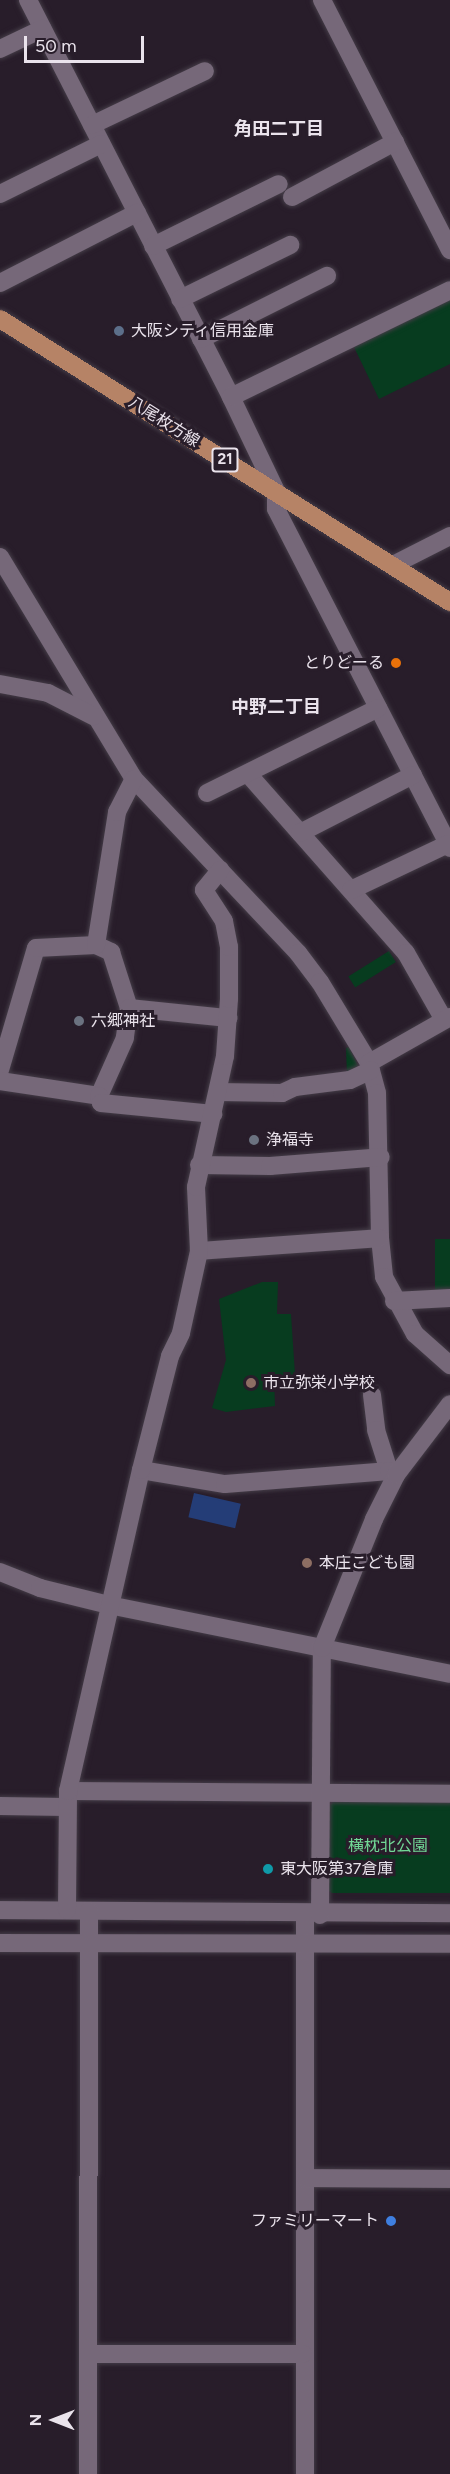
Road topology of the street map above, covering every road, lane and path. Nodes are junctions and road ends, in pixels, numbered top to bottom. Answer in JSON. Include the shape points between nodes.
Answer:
{"nodes":[{"id":1,"x":28,"y":0,"type":"edge"},
{"id":2,"x":322,"y":0,"type":"edge"},
{"id":3,"x":42,"y":28,"type":"junction"},
{"id":4,"x":0,"y":50,"type":"edge"},
{"id":5,"x":205,"y":71,"type":"dead end"},
{"id":6,"x":92,"y":125,"type":"junction"},
{"id":7,"x":395,"y":142,"type":"junction"},
{"id":8,"x":101,"y":144,"type":"junction"},
{"id":9,"x":279,"y":184,"type":"dead end"},
{"id":10,"x":0,"y":194,"type":"edge"},
{"id":11,"x":292,"y":197,"type":"dead end"},
{"id":12,"x":137,"y":213,"type":"junction"},
{"id":13,"x":290,"y":245,"type":"dead end"},
{"id":14,"x":153,"y":246,"type":"junction"},
{"id":15,"x":450,"y":250,"type":"edge"},
{"id":16,"x":327,"y":276,"type":"dead end"},
{"id":17,"x":0,"y":283,"type":"edge"},
{"id":18,"x":450,"y":290,"type":"edge"},
{"id":19,"x":180,"y":298,"type":"junction"},
{"id":20,"x":0,"y":319,"type":"edge"},
{"id":21,"x":201,"y":339,"type":"junction"},
{"id":22,"x":231,"y":397,"type":"junction"},
{"id":23,"x":276,"y":492,"type":"junction"},
{"id":24,"x":450,"y":536,"type":"edge"},
{"id":25,"x":0,"y":557,"type":"edge"},
{"id":26,"x":393,"y":566,"type":"junction"},
{"id":27,"x":450,"y":602,"type":"edge"},
{"id":28,"x":0,"y":684,"type":"edge"},
{"id":29,"x":378,"y":708,"type":"junction"},
{"id":30,"x":93,"y":716,"type":"junction"},
{"id":31,"x":249,"y":775,"type":"junction"},
{"id":32,"x":413,"y":776,"type":"junction"},
{"id":33,"x":134,"y":779,"type":"junction"},
{"id":34,"x":207,"y":793,"type":"dead end"},
{"id":35,"x":300,"y":833,"type":"junction"},
{"id":36,"x":449,"y":846,"type":"edge"},
{"id":37,"x":220,"y":870,"type":"junction"},
{"id":38,"x":351,"y":890,"type":"junction"},
{"id":39,"x":96,"y":945,"type":"junction"},
{"id":40,"x":129,"y":1008,"type":"junction"},
{"id":41,"x":7,"y":1012,"type":"edge"},
{"id":42,"x":228,"y":1018,"type":"junction"},
{"id":43,"x":447,"y":1018,"type":"edge"},
{"id":44,"x":370,"y":1067,"type":"junction"},
{"id":45,"x":0,"y":1070,"type":"edge"},
{"id":46,"x":0,"y":1081,"type":"edge"},
{"id":47,"x":218,"y":1092,"type":"junction"},
{"id":48,"x":99,"y":1096,"type":"junction"},
{"id":49,"x":213,"y":1114,"type":"junction"},
{"id":50,"x":381,"y":1157,"type":"junction"},
{"id":51,"x":200,"y":1165,"type":"junction"},
{"id":52,"x":380,"y":1238,"type":"junction"},
{"id":53,"x":200,"y":1251,"type":"junction"},
{"id":54,"x":450,"y":1298,"type":"edge"},
{"id":55,"x":394,"y":1301,"type":"junction"},
{"id":56,"x":450,"y":1365,"type":"edge"},
{"id":57,"x":372,"y":1395,"type":"dead end"},
{"id":58,"x":450,"y":1404,"type":"edge"},
{"id":59,"x":141,"y":1470,"type":"junction"},
{"id":60,"x":392,"y":1473,"type":"junction"},
{"id":61,"x":0,"y":1572,"type":"edge"},
{"id":62,"x":109,"y":1605,"type":"junction"},
{"id":63,"x":322,"y":1648,"type":"junction"},
{"id":64,"x":450,"y":1674,"type":"edge"},
{"id":65,"x":320,"y":1792,"type":"junction"},
{"id":66,"x":450,"y":1794,"type":"edge"},
{"id":67,"x":67,"y":1799,"type":"junction"},
{"id":68,"x":0,"y":1806,"type":"edge"},
{"id":69,"x":0,"y":1910,"type":"edge"},
{"id":70,"x":67,"y":1910,"type":"junction"},
{"id":71,"x":89,"y":1911,"type":"junction"},
{"id":72,"x":450,"y":1913,"type":"edge"},
{"id":73,"x":313,"y":1914,"type":"junction"},
{"id":74,"x":0,"y":1943,"type":"edge"},
{"id":75,"x":89,"y":1944,"type":"junction"},
{"id":76,"x":450,"y":1944,"type":"edge"},
{"id":77,"x":305,"y":1946,"type":"junction"},
{"id":78,"x":306,"y":2178,"type":"junction"},
{"id":79,"x":450,"y":2179,"type":"edge"},
{"id":80,"x":89,"y":2354,"type":"junction"},
{"id":81,"x":303,"y":2354,"type":"junction"},
{"id":82,"x":88,"y":2474,"type":"edge"},
{"id":83,"x":305,"y":2474,"type":"edge"}],
"edges":[{"from":1,"to":3,"type":"street"},
{"from":2,"to":7,"type":"street"},
{"from":3,"to":4,"type":"street"},
{"from":3,"to":6,"type":"street"},
{"from":5,"to":6,"type":"street"},
{"from":6,"to":8,"type":"street"},
{"from":7,"to":11,"type":"street"},
{"from":7,"to":15,"type":"street"},
{"from":8,"to":10,"type":"street"},
{"from":8,"to":12,"type":"street"},
{"from":9,"to":14,"type":"street"},
{"from":12,"to":14,"type":"street"},
{"from":12,"to":17,"type":"street"},
{"from":13,"to":19,"type":"street"},
{"from":14,"to":19,"type":"street"},
{"from":16,"to":21,"type":"street"},
{"from":18,"to":22,"type":"street"},
{"from":19,"to":21,"type":"street"},
{"from":20,"to":23,"type":"main road","name":"八尾枚方線","number":"21"},
{"from":21,"to":22,"type":"street"},
{"from":22,"to":23,"type":"street"},
{"from":23,"to":26,"type":"main road","name":"八尾枚方線","number":"21"},
{"from":23,"to":29,"type":"street","via":[[276,508]]},
{"from":24,"to":26,"type":"street"},
{"from":25,"to":30,"type":"street"},
{"from":26,"to":27,"type":"main road","name":"八尾枚方線","number":"21"},
{"from":28,"to":30,"type":"street","via":[[48,693]]},
{"from":29,"to":31,"type":"street"},
{"from":29,"to":32,"type":"street"},
{"from":30,"to":33,"type":"street"},
{"from":31,"to":34,"type":"street"},
{"from":31,"to":35,"type":"street"},
{"from":32,"to":35,"type":"street"},
{"from":32,"to":36,"type":"street"},
{"from":33,"to":37,"type":"street"},
{"from":33,"to":39,"type":"street","via":[[117,812]]},
{"from":35,"to":38,"type":"street"},
{"from":36,"to":38,"type":"street"},
{"from":37,"to":42,"type":"street","via":[[204,890],[224,921],[229,947]]},
{"from":37,"to":44,"type":"street","via":[[298,953],[320,982]]},
{"from":38,"to":43,"type":"street","via":[[406,953]]},
{"from":39,"to":40,"type":"street","via":[[111,952]]},
{"from":39,"to":41,"type":"street","via":[[36,948]]},
{"from":40,"to":42,"type":"street"},
{"from":40,"to":48,"type":"street","via":[[125,1038]]},
{"from":41,"to":45,"type":"street"},
{"from":42,"to":47,"type":"street"},
{"from":43,"to":44,"type":"street"},
{"from":44,"to":47,"type":"street","via":[[350,1080],[295,1087],[282,1093]]},
{"from":44,"to":50,"type":"street","via":[[377,1093]]},
{"from":46,"to":48,"type":"street"},
{"from":47,"to":49,"type":"street"},
{"from":48,"to":49,"type":"street","via":[[101,1103]]},
{"from":49,"to":51,"type":"street"},
{"from":50,"to":51,"type":"street","via":[[270,1166]]},
{"from":50,"to":52,"type":"street"},
{"from":51,"to":53,"type":"street","via":[[196,1187]]},
{"from":52,"to":53,"type":"street"},
{"from":52,"to":55,"type":"street","via":[[384,1277]]},
{"from":53,"to":59,"type":"street"},
{"from":54,"to":55,"type":"street"},
{"from":55,"to":56,"type":"street","via":[[415,1334]]},
{"from":57,"to":60,"type":"street","via":[[376,1430]]},
{"from":58,"to":60,"type":"street"},
{"from":59,"to":60,"type":"street","via":[[225,1484]]},
{"from":59,"to":62,"type":"street"},
{"from":60,"to":63,"type":"street"},
{"from":61,"to":62,"type":"street","via":[[40,1588]]},
{"from":62,"to":63,"type":"street"},
{"from":62,"to":67,"type":"street"},
{"from":63,"to":64,"type":"street"},
{"from":63,"to":65,"type":"street"},
{"from":65,"to":66,"type":"street"},
{"from":65,"to":67,"type":"street"},
{"from":65,"to":73,"type":"street"},
{"from":67,"to":68,"type":"street"},
{"from":67,"to":70,"type":"street"},
{"from":69,"to":70,"type":"street"},
{"from":70,"to":71,"type":"street"},
{"from":71,"to":73,"type":"street"},
{"from":71,"to":75,"type":"street"},
{"from":72,"to":73,"type":"street"},
{"from":73,"to":77,"type":"street"},
{"from":74,"to":75,"type":"street"},
{"from":75,"to":77,"type":"street"},
{"from":75,"to":80,"type":"street"},
{"from":76,"to":77,"type":"street"},
{"from":77,"to":78,"type":"street"},
{"from":78,"to":79,"type":"street"},
{"from":78,"to":81,"type":"street"},
{"from":80,"to":81,"type":"street"},
{"from":80,"to":82,"type":"street"},
{"from":81,"to":83,"type":"street"}]}
